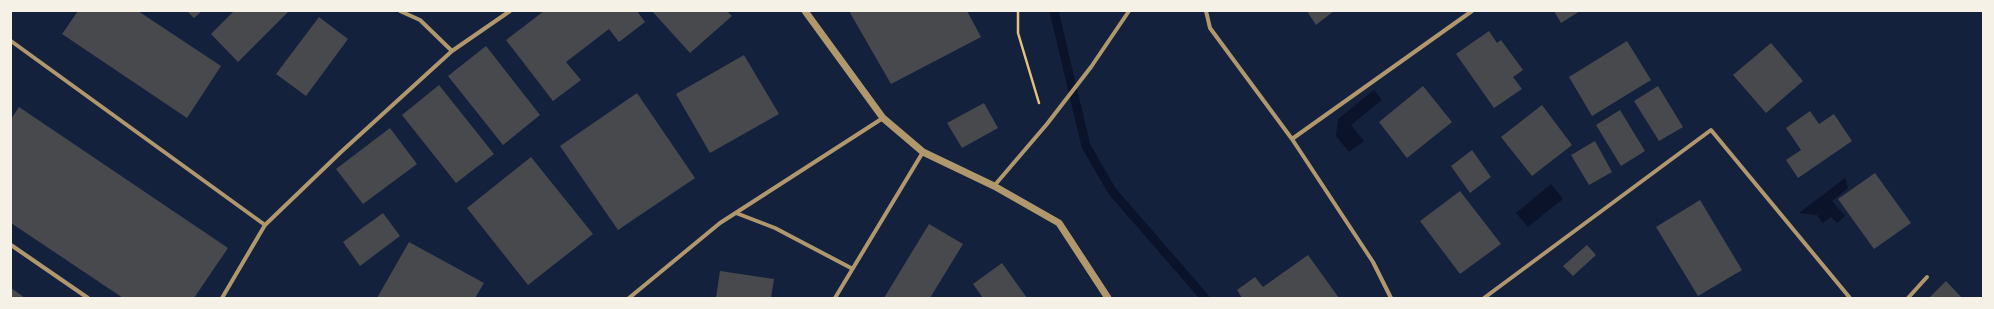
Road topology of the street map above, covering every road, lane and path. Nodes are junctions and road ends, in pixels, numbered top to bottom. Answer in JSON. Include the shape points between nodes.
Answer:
{"nodes":[{"id":1,"x":400,"y":11,"type":"edge"},
{"id":2,"x":510,"y":11,"type":"edge"},
{"id":3,"x":805,"y":11,"type":"edge"},
{"id":4,"x":1018,"y":11,"type":"edge"},
{"id":5,"x":1129,"y":11,"type":"edge"},
{"id":6,"x":1206,"y":11,"type":"edge"},
{"id":7,"x":1472,"y":11,"type":"edge"},
{"id":8,"x":11,"y":41,"type":"edge"},
{"id":9,"x":452,"y":51,"type":"junction"},
{"id":10,"x":883,"y":118,"type":"junction"},
{"id":11,"x":1046,"y":124,"type":"junction"},
{"id":12,"x":1292,"y":139,"type":"junction"},
{"id":13,"x":923,"y":152,"type":"junction"},
{"id":14,"x":994,"y":186,"type":"junction"},
{"id":15,"x":736,"y":213,"type":"junction"},
{"id":16,"x":265,"y":225,"type":"junction"},
{"id":17,"x":11,"y":246,"type":"edge"},
{"id":18,"x":852,"y":268,"type":"junction"},
{"id":19,"x":1927,"y":277,"type":"dead end"},
{"id":20,"x":88,"y":298,"type":"edge"},
{"id":21,"x":222,"y":298,"type":"edge"},
{"id":22,"x":629,"y":298,"type":"edge"},
{"id":23,"x":835,"y":298,"type":"edge"},
{"id":24,"x":1108,"y":298,"type":"edge"},
{"id":25,"x":1391,"y":298,"type":"edge"},
{"id":26,"x":1484,"y":298,"type":"edge"},
{"id":27,"x":1850,"y":298,"type":"edge"},
{"id":28,"x":1908,"y":298,"type":"edge"}],
"edges":[{"from":1,"to":9,"type":"street","via":[[420,20]]},
{"from":2,"to":9,"type":"street"},
{"from":3,"to":10,"type":"street"},
{"from":4,"to":11,"type":"path","via":[[1018,32]]},
{"from":5,"to":11,"type":"street","via":[[1091,67]]},
{"from":6,"to":12,"type":"street","via":[[1210,28]]},
{"from":7,"to":12,"type":"street"},
{"from":8,"to":16,"type":"street"},
{"from":9,"to":16,"type":"street","via":[[340,152]]},
{"from":10,"to":13,"type":"street"},
{"from":10,"to":15,"type":"street"},
{"from":11,"to":14,"type":"street"},
{"from":12,"to":25,"type":"street","via":[[1373,262]]},
{"from":13,"to":14,"type":"street"},
{"from":13,"to":18,"type":"street"},
{"from":14,"to":24,"type":"street","via":[[1059,223]]},
{"from":15,"to":18,"type":"street","via":[[775,228]]},
{"from":15,"to":22,"type":"street","via":[[720,223]]},
{"from":16,"to":21,"type":"street"},
{"from":17,"to":20,"type":"street"},
{"from":18,"to":23,"type":"street"},
{"from":19,"to":28,"type":"street"},
{"from":26,"to":27,"type":"street","via":[[1711,130]]}]}
